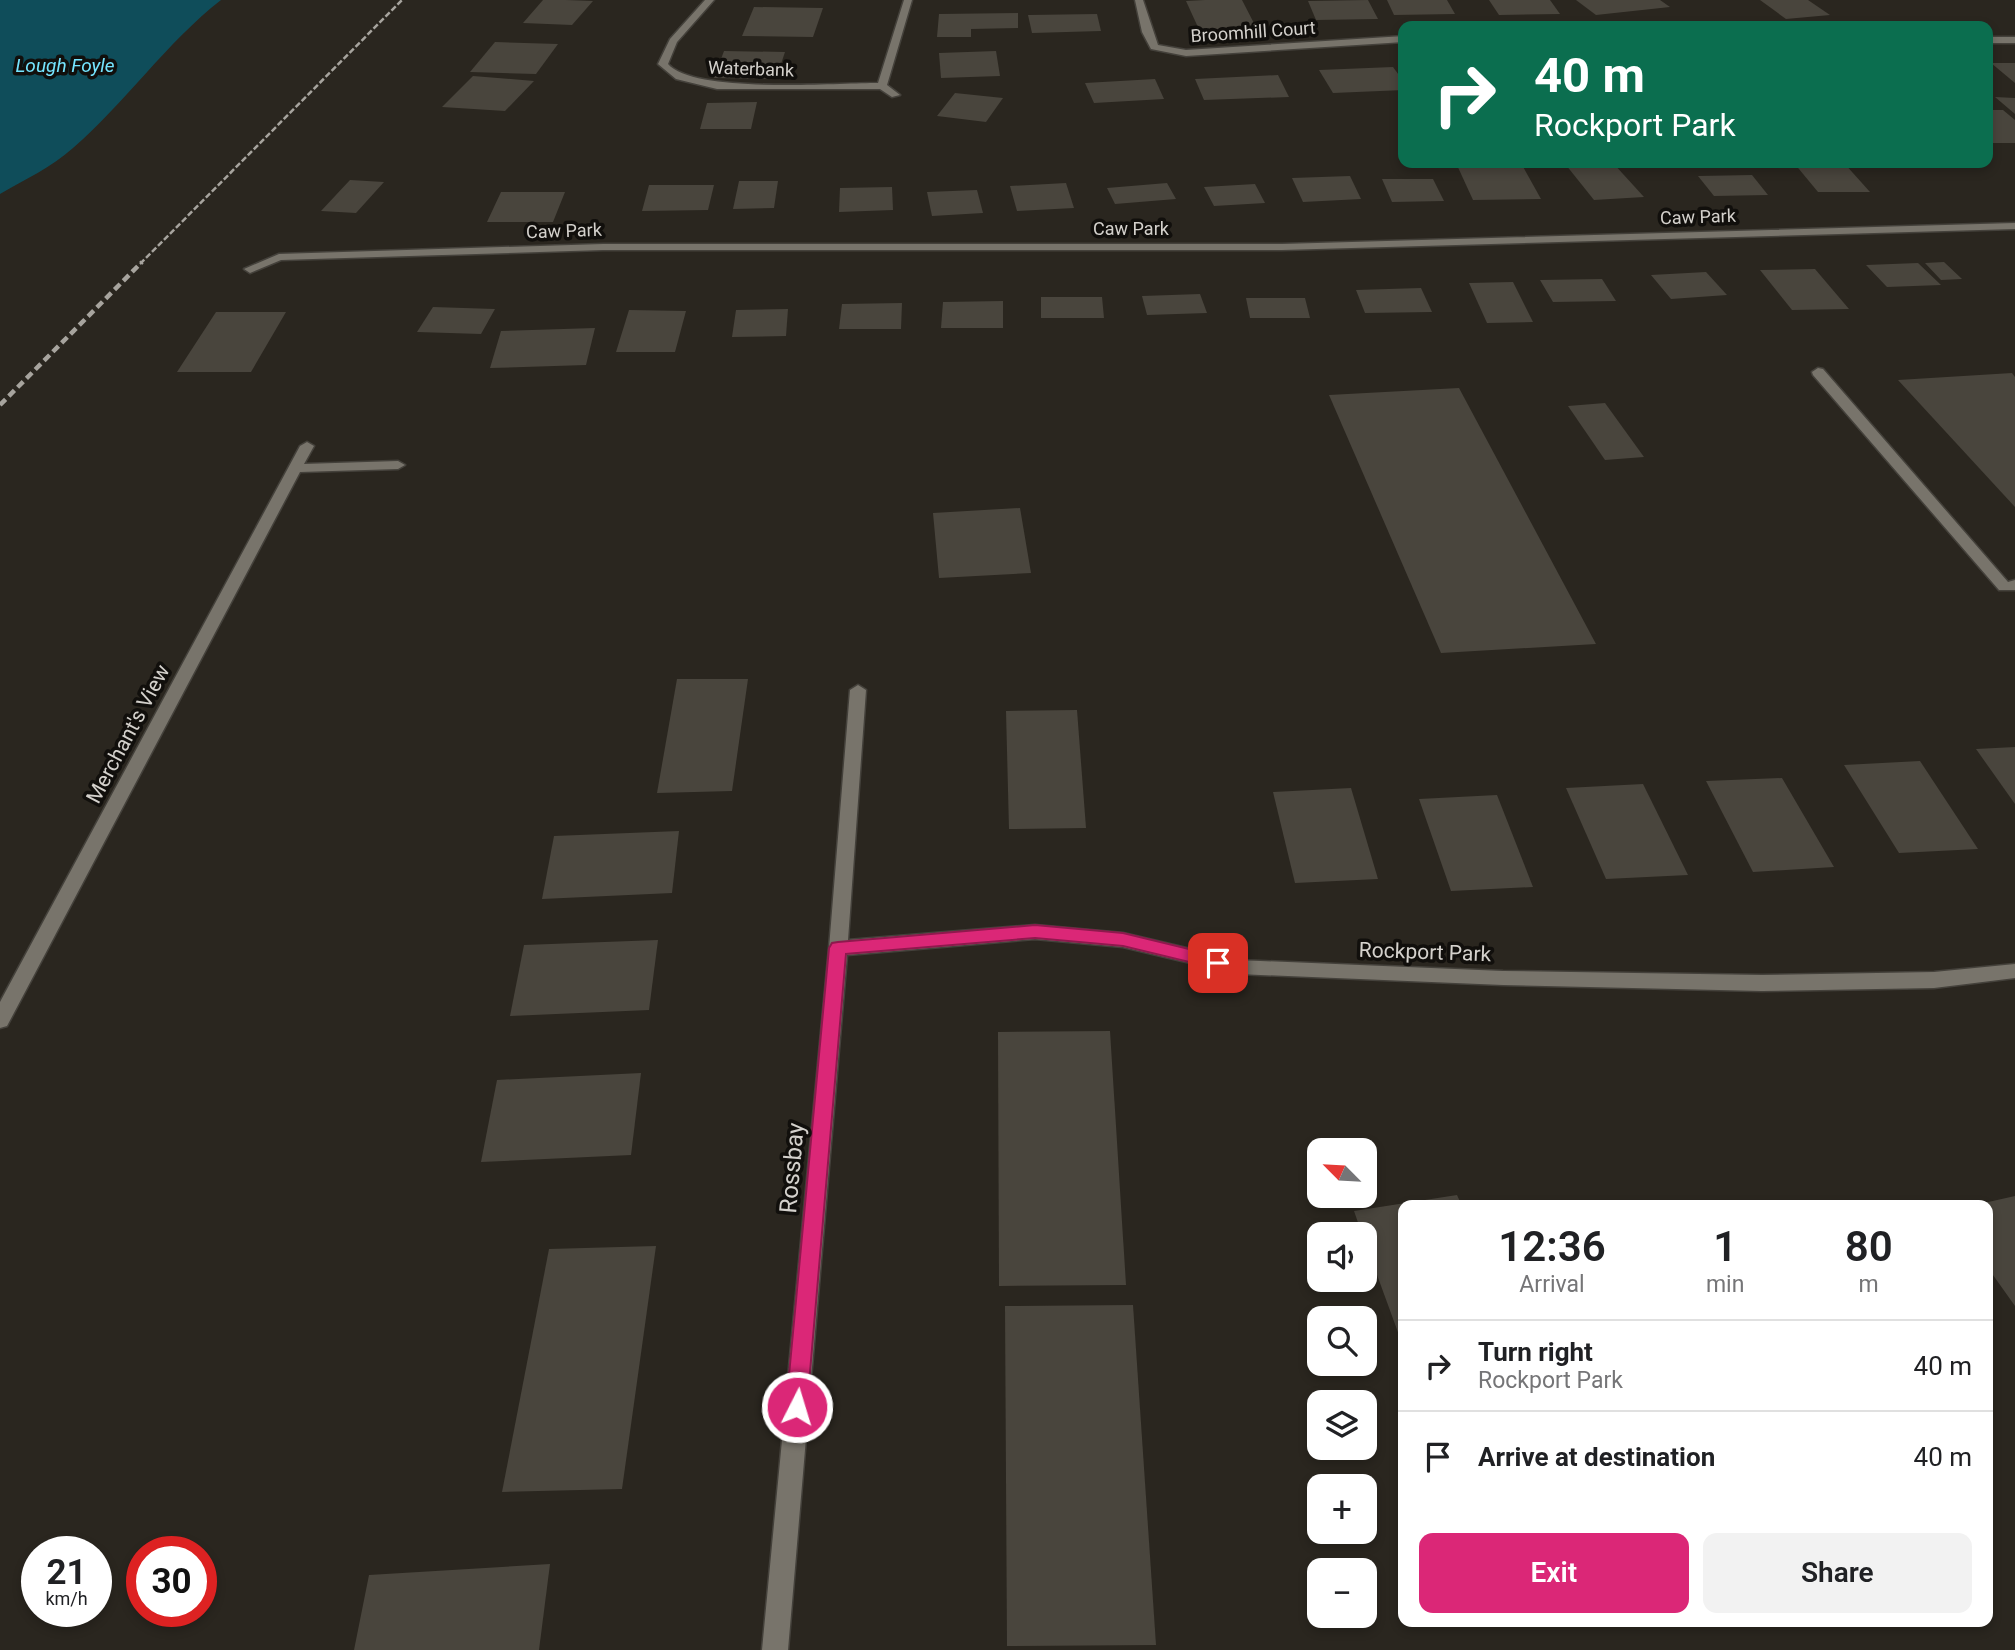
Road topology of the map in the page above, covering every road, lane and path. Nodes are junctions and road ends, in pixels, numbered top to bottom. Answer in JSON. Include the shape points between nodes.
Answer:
{"nodes":[{"id":1,"x":710,"y":0,"type":"edge"},
{"id":2,"x":908,"y":0,"type":"edge"},
{"id":3,"x":1139,"y":0,"type":"edge"},
{"id":4,"x":1398,"y":39,"type":"edge"},
{"id":5,"x":1993,"y":40,"type":"edge"},
{"id":6,"x":2015,"y":40,"type":"edge"},
{"id":7,"x":882,"y":86,"type":"junction"},
{"id":8,"x":894,"y":95,"type":"dead end"},
{"id":9,"x":2015,"y":226,"type":"edge"},
{"id":10,"x":250,"y":269,"type":"dead end"},
{"id":11,"x":1818,"y":372,"type":"dead end"},
{"id":12,"x":307,"y":446,"type":"dead end"},
{"id":13,"x":398,"y":465,"type":"dead end"},
{"id":14,"x":296,"y":468,"type":"junction"},
{"id":15,"x":2015,"y":585,"type":"edge"},
{"id":16,"x":858,"y":690,"type":"dead end"},
{"id":17,"x":838,"y":948,"type":"junction"},
{"id":18,"x":2015,"y":971,"type":"edge"},
{"id":19,"x":0,"y":1020,"type":"edge"},
{"id":20,"x":775,"y":1650,"type":"edge"}],
"edges":[{"from":1,"to":7,"type":"street","name":"Waterbank","via":[[673,41],[663,64],[669,73],[717,86]]},
{"from":2,"to":7,"type":"street"},
{"from":3,"to":4,"type":"street","name":"Broomhill Court","via":[[1154,47],[1186,53]]},
{"from":5,"to":6,"type":"street"},
{"from":7,"to":8,"type":"street"},
{"from":9,"to":10,"type":"street","name":"Caw Park","via":[[1282,247],[603,247],[279,257]]},
{"from":11,"to":15,"type":"street","via":[[2004,586]]},
{"from":12,"to":14,"type":"street","name":"Merchant's View"},
{"from":13,"to":14,"type":"street"},
{"from":14,"to":19,"type":"street","name":"Merchant's View"},
{"from":16,"to":17,"type":"street","name":"Rossbay"},
{"from":17,"to":18,"type":"street","name":"Rockport Park","via":[[1035,932],[1123,940],[1237,967],[1503,978],[1762,983],[1934,980]]},
{"from":17,"to":20,"type":"street","name":"Rossbay"}]}
